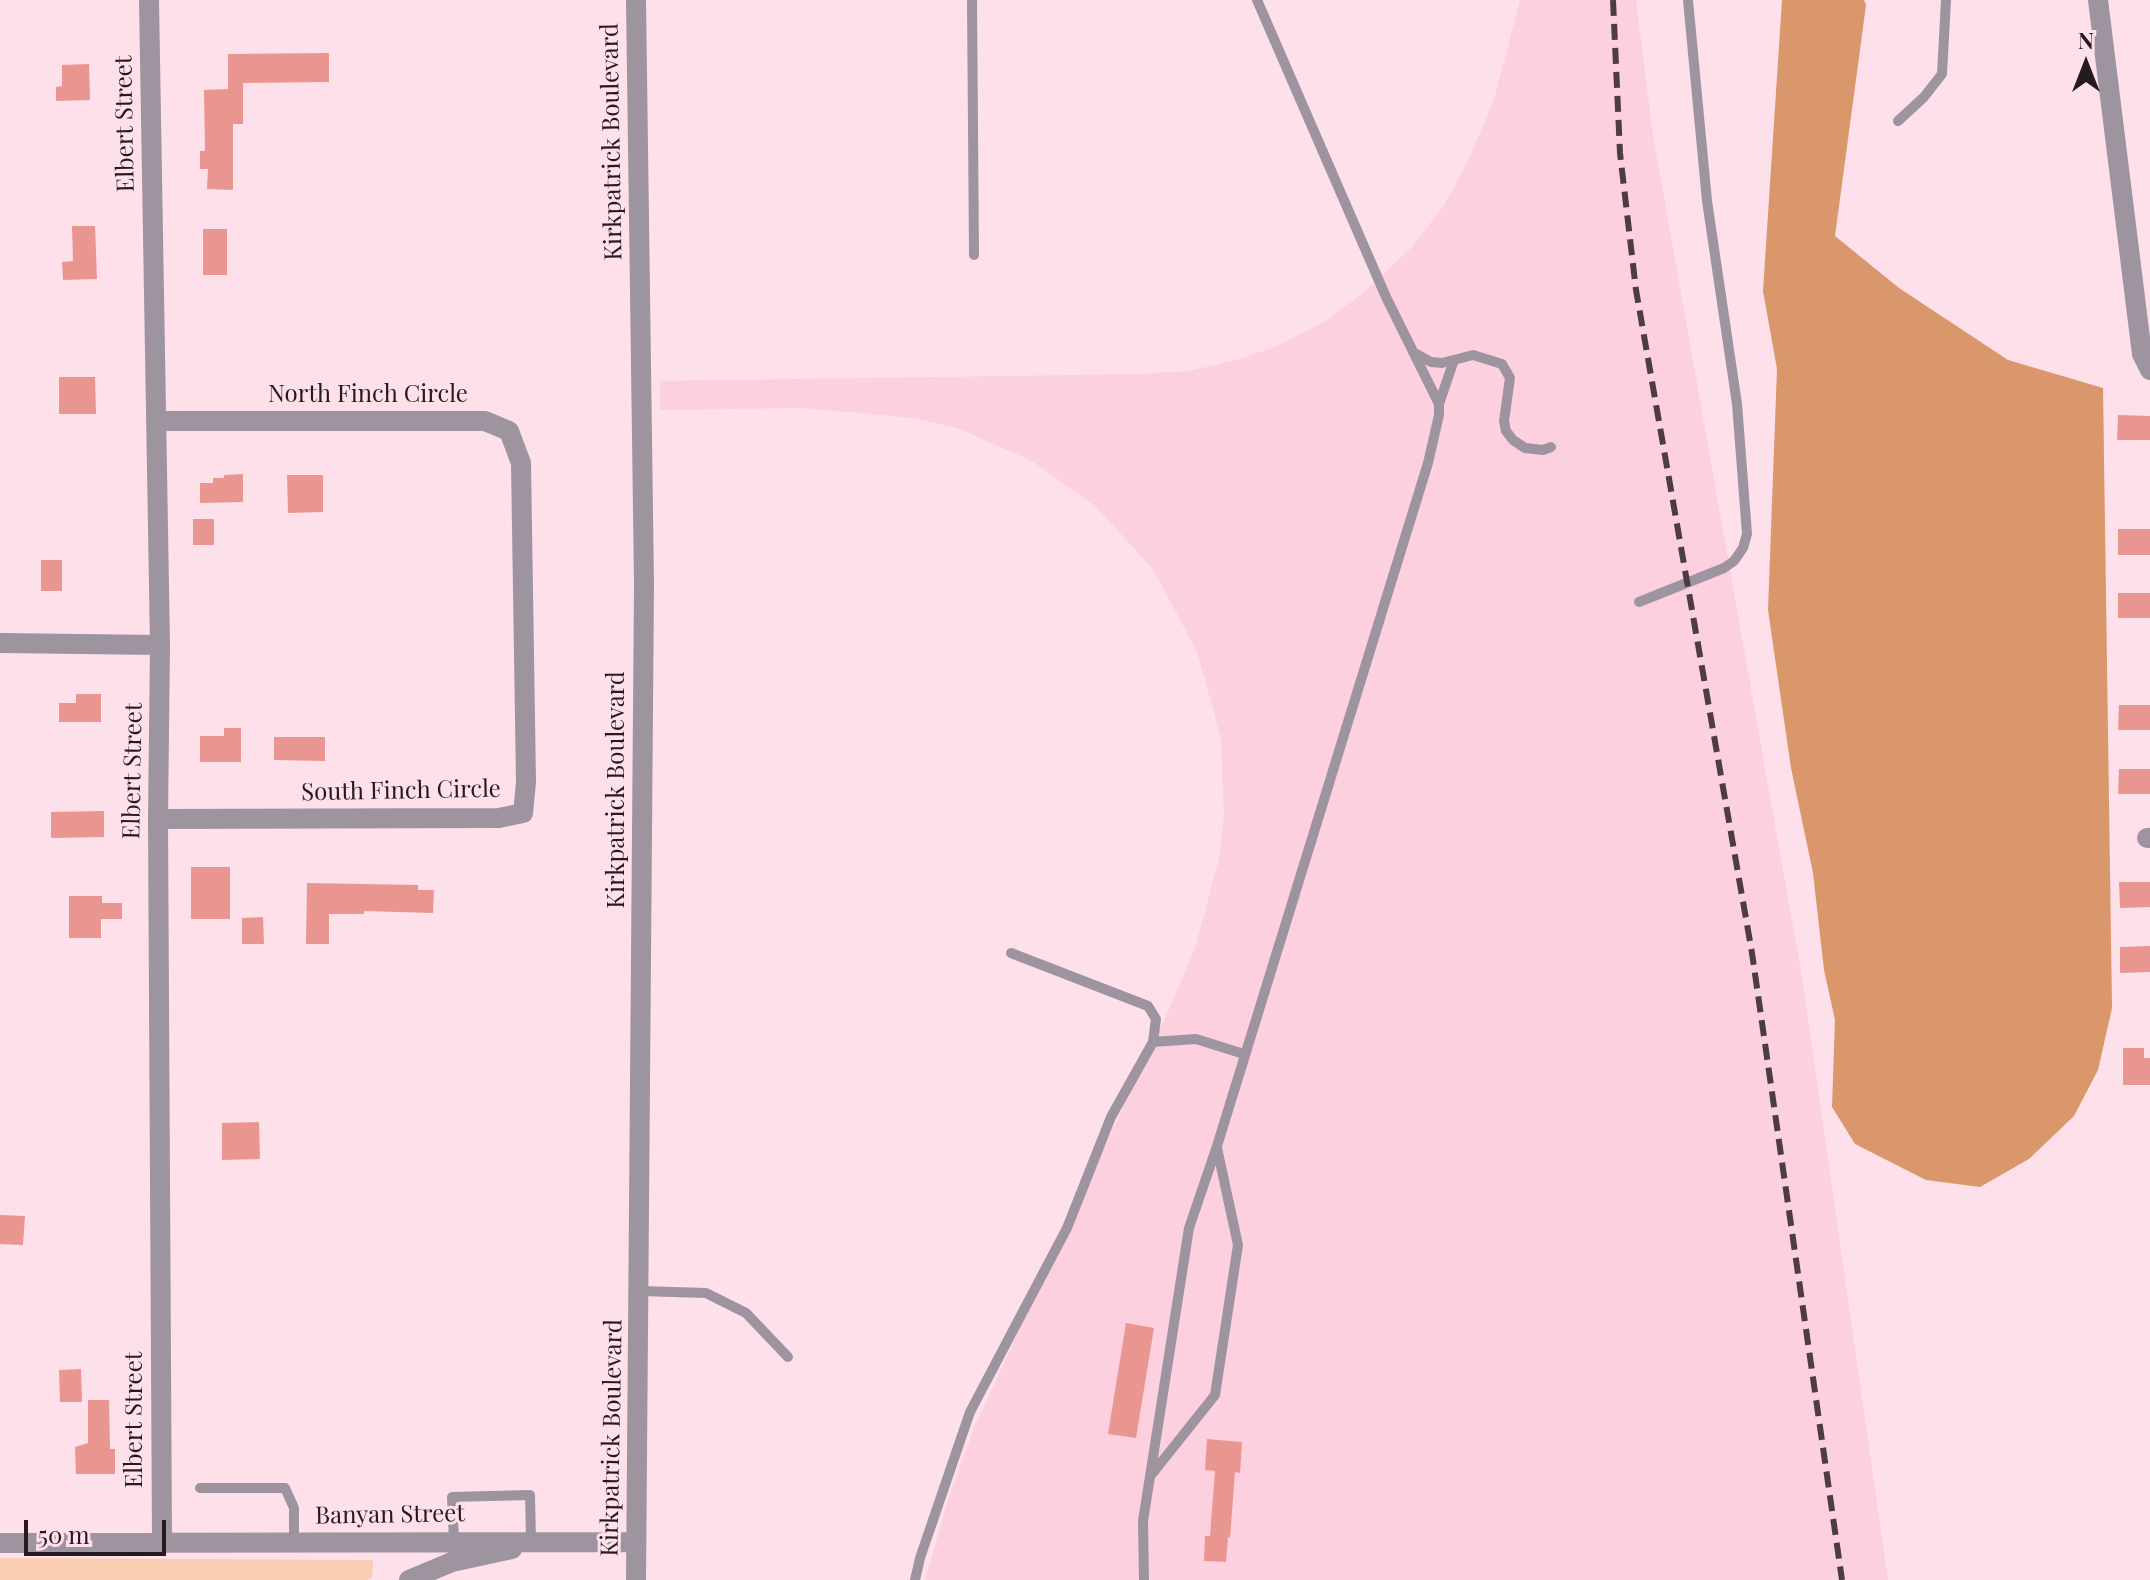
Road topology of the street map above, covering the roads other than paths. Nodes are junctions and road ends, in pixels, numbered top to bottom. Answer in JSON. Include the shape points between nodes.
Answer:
{"nodes":[{"id":1,"x":149,"y":0,"type":"edge"},
{"id":2,"x":636,"y":0,"type":"edge"},
{"id":3,"x":972,"y":0,"type":"edge"},
{"id":4,"x":1257,"y":0,"type":"edge"},
{"id":5,"x":1688,"y":0,"type":"edge"},
{"id":6,"x":1946,"y":0,"type":"edge"},
{"id":7,"x":2098,"y":0,"type":"edge"},
{"id":8,"x":1898,"y":121,"type":"dead end"},
{"id":9,"x":974,"y":255,"type":"dead end"},
{"id":10,"x":1411,"y":350,"type":"junction"},
{"id":11,"x":1454,"y":360,"type":"junction"},
{"id":12,"x":2150,"y":370,"type":"edge"},
{"id":13,"x":1439,"y":404,"type":"junction"},
{"id":14,"x":156,"y":421,"type":"junction"},
{"id":15,"x":1551,"y":447,"type":"dead end"},
{"id":16,"x":522,"y":594,"type":"joint"},
{"id":17,"x":1639,"y":602,"type":"dead end"},
{"id":18,"x":0,"y":643,"type":"edge"},
{"id":19,"x":160,"y":645,"type":"junction"},
{"id":20,"x":158,"y":819,"type":"junction"},
{"id":21,"x":1011,"y":953,"type":"dead end"},
{"id":22,"x":1153,"y":1042,"type":"junction"},
{"id":23,"x":1244,"y":1054,"type":"junction"},
{"id":24,"x":1217,"y":1146,"type":"junction"},
{"id":25,"x":640,"y":1291,"type":"junction"},
{"id":26,"x":788,"y":1357,"type":"dead end"},
{"id":27,"x":1150,"y":1476,"type":"junction"},
{"id":28,"x":200,"y":1488,"type":"dead end"},
{"id":29,"x":541,"y":1540,"type":"junction"},
{"id":30,"x":454,"y":1541,"type":"junction"},
{"id":31,"x":294,"y":1542,"type":"junction"},
{"id":32,"x":636,"y":1542,"type":"junction"},
{"id":33,"x":0,"y":1543,"type":"edge"},
{"id":34,"x":162,"y":1543,"type":"junction"},
{"id":35,"x":409,"y":1580,"type":"edge"},
{"id":36,"x":636,"y":1580,"type":"edge"},
{"id":37,"x":915,"y":1580,"type":"edge"},
{"id":38,"x":1144,"y":1580,"type":"edge"}],
"edges":[{"from":1,"to":14,"type":"street","name":"Elbert Street"},
{"from":2,"to":25,"type":"street","name":"Kirkpatrick Boulevard","via":[[644,584]]},
{"from":3,"to":9,"type":"lane"},
{"from":4,"to":10,"type":"lane"},
{"from":5,"to":17,"type":"lane","via":[[1707,201],[1737,404],[1747,534],[1743,548],[1724,568]]},
{"from":6,"to":8,"type":"lane","via":[[1942,74]]},
{"from":7,"to":12,"type":"street","via":[[2142,354]]},
{"from":10,"to":11,"type":"lane","via":[[1431,362]]},
{"from":10,"to":13,"type":"lane"},
{"from":11,"to":13,"type":"lane"},
{"from":11,"to":15,"type":"lane","via":[[1473,355],[1502,364],[1510,378],[1506,431],[1525,448]]},
{"from":13,"to":23,"type":"lane","via":[[1428,463]]},
{"from":14,"to":16,"type":"street","name":"North Finch Circle","via":[[485,421],[509,431],[521,463]]},
{"from":14,"to":19,"type":"street","name":"Elbert Street"},
{"from":16,"to":20,"type":"street","name":"South Finch Circle","via":[[523,813],[499,818]]},
{"from":18,"to":19,"type":"street"},
{"from":19,"to":20,"type":"street","name":"Elbert Street"},
{"from":20,"to":34,"type":"street","name":"Elbert Street"},
{"from":21,"to":22,"type":"lane","via":[[1148,1006],[1156,1019]]},
{"from":22,"to":23,"type":"lane","via":[[1196,1039]]},
{"from":22,"to":37,"type":"lane","via":[[1111,1117],[1067,1228],[970,1412]]},
{"from":23,"to":24,"type":"lane"},
{"from":24,"to":27,"type":"lane","via":[[1189,1228]]},
{"from":24,"to":27,"type":"lane","via":[[1238,1245],[1215,1395]]},
{"from":25,"to":26,"type":"lane","via":[[706,1293],[746,1313]]},
{"from":25,"to":32,"type":"street","name":"Kirkpatrick Boulevard"},
{"from":27,"to":38,"type":"lane","via":[[1143,1521]]},
{"from":28,"to":31,"type":"lane","via":[[285,1488],[294,1508]]},
{"from":29,"to":30,"type":"street","name":"Banyan Street"},
{"from":29,"to":30,"type":"lane","via":[[530,1495],[452,1497]]},
{"from":29,"to":32,"type":"street","name":"Banyan Street"},
{"from":29,"to":35,"type":"street","via":[[452,1562]]},
{"from":30,"to":31,"type":"street","name":"Banyan Street"},
{"from":31,"to":34,"type":"street","name":"Banyan Street"},
{"from":32,"to":36,"type":"street","name":"Kirkpatrick Boulevard"},
{"from":33,"to":34,"type":"street","name":"Banyan Street"}]}
